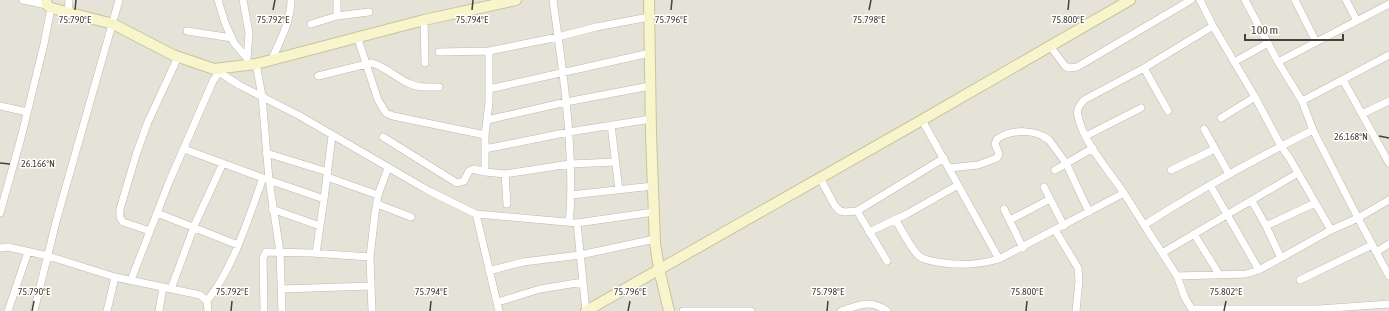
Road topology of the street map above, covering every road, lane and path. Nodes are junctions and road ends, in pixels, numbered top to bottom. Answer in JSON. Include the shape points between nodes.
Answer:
{"nodes":[{"id":1,"x":23,"y":0,"type":"edge"},
{"id":2,"x":69,"y":0,"type":"edge"},
{"id":3,"x":119,"y":0,"type":"edge"},
{"id":4,"x":218,"y":0,"type":"edge"},
{"id":5,"x":243,"y":0,"type":"edge"},
{"id":6,"x":291,"y":0,"type":"edge"},
{"id":7,"x":337,"y":0,"type":"edge"},
{"id":8,"x":516,"y":0,"type":"edge"},
{"id":9,"x":553,"y":0,"type":"edge"},
{"id":10,"x":649,"y":0,"type":"edge"},
{"id":11,"x":1130,"y":0,"type":"edge"},
{"id":12,"x":1191,"y":0,"type":"edge"},
{"id":13,"x":1200,"y":0,"type":"edge"},
{"id":14,"x":1245,"y":0,"type":"edge"},
{"id":15,"x":1294,"y":0,"type":"edge"},
{"id":16,"x":1346,"y":0,"type":"edge"},
{"id":17,"x":48,"y":4,"type":"edge"},
{"id":18,"x":1389,"y":4,"type":"edge"},
{"id":19,"x":369,"y":12,"type":"dead end"},
{"id":20,"x":68,"y":13,"type":"junction"},
{"id":21,"x":337,"y":16,"type":"junction"},
{"id":22,"x":649,"y":16,"type":"junction"},
{"id":23,"x":424,"y":20,"type":"junction"},
{"id":24,"x":1357,"y":21,"type":"junction"},
{"id":25,"x":112,"y":24,"type":"junction"},
{"id":26,"x":310,"y":24,"type":"dead end"},
{"id":27,"x":1213,"y":26,"type":"junction"},
{"id":28,"x":187,"y":32,"type":"dead end"},
{"id":29,"x":357,"y":36,"type":"junction"},
{"id":30,"x":558,"y":37,"type":"junction"},
{"id":31,"x":232,"y":38,"type":"junction"},
{"id":32,"x":1316,"y":42,"type":"junction"},
{"id":33,"x":1268,"y":43,"type":"junction"},
{"id":34,"x":1050,"y":46,"type":"junction"},
{"id":35,"x":489,"y":51,"type":"junction"},
{"id":36,"x":439,"y":52,"type":"dead end"},
{"id":37,"x":650,"y":53,"type":"junction"},
{"id":38,"x":1389,"y":56,"type":"edge"},
{"id":39,"x":178,"y":57,"type":"junction"},
{"id":40,"x":272,"y":59,"type":"junction"},
{"id":41,"x":250,"y":62,"type":"junction"},
{"id":42,"x":1234,"y":62,"type":"junction"},
{"id":43,"x":1278,"y":62,"type":"junction"},
{"id":44,"x":366,"y":64,"type":"junction"},
{"id":45,"x":425,"y":64,"type":"dead end"},
{"id":46,"x":1144,"y":68,"type":"junction"},
{"id":47,"x":216,"y":71,"type":"junction"},
{"id":48,"x":563,"y":72,"type":"junction"},
{"id":49,"x":318,"y":76,"type":"dead end"},
{"id":50,"x":1343,"y":80,"type":"junction"},
{"id":51,"x":650,"y":86,"type":"junction"},
{"id":52,"x":439,"y":87,"type":"dead end"},
{"id":53,"x":489,"y":89,"type":"junction"},
{"id":54,"x":262,"y":96,"type":"junction"},
{"id":55,"x":1255,"y":97,"type":"junction"},
{"id":56,"x":1302,"y":101,"type":"junction"},
{"id":57,"x":1389,"y":101,"type":"edge"},
{"id":58,"x":566,"y":102,"type":"junction"},
{"id":59,"x":0,"y":106,"type":"edge"},
{"id":60,"x":1141,"y":108,"type":"dead end"},
{"id":61,"x":1168,"y":111,"type":"dead end"},
{"id":62,"x":27,"y":112,"type":"junction"},
{"id":63,"x":1362,"y":114,"type":"junction"},
{"id":64,"x":651,"y":118,"type":"junction"},
{"id":65,"x":1221,"y":118,"type":"dead end"},
{"id":66,"x":486,"y":120,"type":"junction"},
{"id":67,"x":922,"y":120,"type":"junction"},
{"id":68,"x":611,"y":125,"type":"junction"},
{"id":69,"x":1204,"y":129,"type":"dead end"},
{"id":70,"x":1313,"y":130,"type":"junction"},
{"id":71,"x":569,"y":132,"type":"junction"},
{"id":72,"x":485,"y":135,"type":"junction"},
{"id":73,"x":332,"y":136,"type":"junction"},
{"id":74,"x":1086,"y":136,"type":"junction"},
{"id":75,"x":383,"y":137,"type":"dead end"},
{"id":76,"x":1281,"y":146,"type":"junction"},
{"id":77,"x":1093,"y":148,"type":"junction"},
{"id":78,"x":1215,"y":148,"type":"junction"},
{"id":79,"x":184,"y":149,"type":"junction"},
{"id":80,"x":485,"y":149,"type":"junction"},
{"id":81,"x":266,"y":153,"type":"junction"},
{"id":82,"x":944,"y":158,"type":"junction"},
{"id":83,"x":615,"y":162,"type":"junction"},
{"id":84,"x":1389,"y":163,"type":"edge"},
{"id":85,"x":223,"y":164,"type":"junction"},
{"id":86,"x":570,"y":164,"type":"junction"},
{"id":87,"x":1066,"y":164,"type":"junction"},
{"id":88,"x":388,"y":168,"type":"junction"},
{"id":89,"x":949,"y":168,"type":"junction"},
{"id":90,"x":1055,"y":170,"type":"dead end"},
{"id":91,"x":1171,"y":170,"type":"dead end"},
{"id":92,"x":485,"y":172,"type":"junction"},
{"id":93,"x":1298,"y":173,"type":"junction"},
{"id":94,"x":505,"y":174,"type":"junction"},
{"id":95,"x":1229,"y":174,"type":"junction"},
{"id":96,"x":327,"y":175,"type":"junction"},
{"id":97,"x":820,"y":178,"type":"junction"},
{"id":98,"x":266,"y":179,"type":"junction"},
{"id":99,"x":958,"y":185,"type":"junction"},
{"id":100,"x":1210,"y":185,"type":"junction"},
{"id":101,"x":653,"y":186,"type":"junction"},
{"id":102,"x":1044,"y":187,"type":"dead end"},
{"id":103,"x":619,"y":190,"type":"junction"},
{"id":104,"x":1124,"y":194,"type":"junction"},
{"id":105,"x":378,"y":195,"type":"junction"},
{"id":106,"x":571,"y":196,"type":"junction"},
{"id":107,"x":1050,"y":198,"type":"junction"},
{"id":108,"x":324,"y":199,"type":"junction"},
{"id":109,"x":1389,"y":200,"type":"edge"},
{"id":110,"x":1252,"y":201,"type":"junction"},
{"id":111,"x":1315,"y":203,"type":"junction"},
{"id":112,"x":377,"y":204,"type":"junction"},
{"id":113,"x":507,"y":204,"type":"dead end"},
{"id":114,"x":272,"y":209,"type":"junction"},
{"id":115,"x":1004,"y":209,"type":"dead end"},
{"id":116,"x":857,"y":211,"type":"junction"},
{"id":117,"x":654,"y":212,"type":"junction"},
{"id":118,"x":1089,"y":212,"type":"junction"},
{"id":119,"x":0,"y":213,"type":"edge"},
{"id":120,"x":157,"y":213,"type":"junction"},
{"id":121,"x":476,"y":214,"type":"junction"},
{"id":122,"x":1227,"y":215,"type":"junction"},
{"id":123,"x":411,"y":217,"type":"dead end"},
{"id":124,"x":1358,"y":218,"type":"junction"},
{"id":125,"x":895,"y":220,"type":"junction"},
{"id":126,"x":1010,"y":220,"type":"junction"},
{"id":127,"x":569,"y":222,"type":"junction"},
{"id":128,"x":577,"y":223,"type":"junction"},
{"id":129,"x":1144,"y":225,"type":"junction"},
{"id":130,"x":320,"y":226,"type":"junction"},
{"id":131,"x":1064,"y":226,"type":"junction"},
{"id":132,"x":1266,"y":226,"type":"junction"},
{"id":133,"x":194,"y":228,"type":"junction"},
{"id":134,"x":1055,"y":230,"type":"junction"},
{"id":135,"x":1331,"y":230,"type":"junction"},
{"id":136,"x":150,"y":231,"type":"junction"},
{"id":137,"x":870,"y":232,"type":"junction"},
{"id":138,"x":1194,"y":234,"type":"junction"},
{"id":139,"x":655,"y":239,"type":"junction"},
{"id":140,"x":1389,"y":244,"type":"edge"},
{"id":141,"x":238,"y":245,"type":"junction"},
{"id":142,"x":1372,"y":245,"type":"junction"},
{"id":143,"x":0,"y":248,"type":"edge"},
{"id":144,"x":1023,"y":248,"type":"junction"},
{"id":145,"x":28,"y":252,"type":"junction"},
{"id":146,"x":280,"y":252,"type":"junction"},
{"id":147,"x":1376,"y":252,"type":"junction"},
{"id":148,"x":316,"y":253,"type":"junction"},
{"id":149,"x":1162,"y":253,"type":"junction"},
{"id":150,"x":580,"y":255,"type":"junction"},
{"id":151,"x":48,"y":256,"type":"junction"},
{"id":152,"x":370,"y":257,"type":"junction"},
{"id":153,"x":1281,"y":258,"type":"junction"},
{"id":154,"x":999,"y":259,"type":"junction"},
{"id":155,"x":887,"y":261,"type":"dead end"},
{"id":156,"x":659,"y":269,"type":"junction"},
{"id":157,"x":489,"y":270,"type":"junction"},
{"id":158,"x":1259,"y":270,"type":"junction"},
{"id":159,"x":1219,"y":274,"type":"junction"},
{"id":160,"x":1177,"y":276,"type":"junction"},
{"id":161,"x":1389,"y":276,"type":"edge"},
{"id":162,"x":115,"y":277,"type":"junction"},
{"id":163,"x":131,"y":280,"type":"junction"},
{"id":164,"x":1300,"y":280,"type":"dead end"},
{"id":165,"x":583,"y":282,"type":"junction"},
{"id":166,"x":371,"y":286,"type":"junction"},
{"id":167,"x":163,"y":287,"type":"junction"},
{"id":168,"x":171,"y":289,"type":"junction"},
{"id":169,"x":281,"y":289,"type":"junction"},
{"id":170,"x":207,"y":301,"type":"junction"},
{"id":171,"x":498,"y":302,"type":"junction"},
{"id":172,"x":1389,"y":304,"type":"edge"},
{"id":173,"x":1193,"y":310,"type":"edge"},
{"id":174,"x":8,"y":311,"type":"edge"},
{"id":175,"x":34,"y":311,"type":"edge"},
{"id":176,"x":107,"y":311,"type":"edge"},
{"id":177,"x":160,"y":311,"type":"edge"},
{"id":178,"x":208,"y":311,"type":"edge"},
{"id":179,"x":264,"y":311,"type":"edge"},
{"id":180,"x":282,"y":311,"type":"edge"},
{"id":181,"x":372,"y":311,"type":"edge"},
{"id":182,"x":499,"y":311,"type":"edge"},
{"id":183,"x":586,"y":311,"type":"edge"},
{"id":184,"x":670,"y":311,"type":"edge"},
{"id":185,"x":683,"y":311,"type":"edge"},
{"id":186,"x":751,"y":311,"type":"edge"},
{"id":187,"x":841,"y":311,"type":"edge"},
{"id":188,"x":887,"y":311,"type":"edge"},
{"id":189,"x":1076,"y":311,"type":"edge"}],
"edges":[{"from":1,"to":17,"type":"street"},
{"from":2,"to":20,"type":"street"},
{"from":3,"to":25,"type":"street"},
{"from":4,"to":31,"type":"street"},
{"from":5,"to":41,"type":"street","via":[[249,33]]},
{"from":6,"to":40,"type":"street","via":[[288,24]]},
{"from":7,"to":21,"type":"street"},
{"from":8,"to":23,"type":"street"},
{"from":9,"to":30,"type":"street"},
{"from":10,"to":22,"type":"street"},
{"from":11,"to":34,"type":"street"},
{"from":12,"to":34,"type":"street","via":[[1077,67],[1065,66]]},
{"from":13,"to":27,"type":"street"},
{"from":14,"to":33,"type":"street"},
{"from":15,"to":32,"type":"street"},
{"from":16,"to":24,"type":"street"},
{"from":17,"to":20,"type":"street"},
{"from":17,"to":62,"type":"street","via":[[44,44]]},
{"from":18,"to":24,"type":"street"},
{"from":19,"to":21,"type":"street"},
{"from":20,"to":25,"type":"street"},
{"from":21,"to":26,"type":"street"},
{"from":22,"to":30,"type":"street"},
{"from":22,"to":37,"type":"street"},
{"from":23,"to":29,"type":"street"},
{"from":23,"to":45,"type":"street"},
{"from":24,"to":32,"type":"street"},
{"from":25,"to":39,"type":"street"},
{"from":25,"to":151,"type":"street"},
{"from":27,"to":42,"type":"street"},
{"from":27,"to":46,"type":"street"},
{"from":28,"to":31,"type":"street"},
{"from":29,"to":40,"type":"street"},
{"from":29,"to":44,"type":"street"},
{"from":30,"to":35,"type":"street"},
{"from":30,"to":48,"type":"street"},
{"from":31,"to":41,"type":"street"},
{"from":32,"to":43,"type":"street"},
{"from":33,"to":42,"type":"street"},
{"from":33,"to":43,"type":"street"},
{"from":34,"to":67,"type":"street"},
{"from":35,"to":36,"type":"street"},
{"from":35,"to":53,"type":"street"},
{"from":37,"to":48,"type":"street"},
{"from":37,"to":51,"type":"street"},
{"from":38,"to":50,"type":"street"},
{"from":39,"to":47,"type":"street"},
{"from":39,"to":136,"type":"street","via":[[147,124],[120,210],[120,219],[123,222]]},
{"from":40,"to":41,"type":"street"},
{"from":41,"to":47,"type":"street"},
{"from":41,"to":54,"type":"street"},
{"from":42,"to":55,"type":"street"},
{"from":43,"to":56,"type":"street"},
{"from":44,"to":49,"type":"street"},
{"from":44,"to":52,"type":"street","via":[[376,64],[421,88]]},
{"from":44,"to":72,"type":"street","via":[[378,100],[386,113]]},
{"from":46,"to":61,"type":"street"},
{"from":46,"to":74,"type":"street","via":[[1084,100],[1078,107],[1077,115]]},
{"from":47,"to":54,"type":"street"},
{"from":47,"to":79,"type":"street"},
{"from":48,"to":53,"type":"street"},
{"from":48,"to":58,"type":"street"},
{"from":50,"to":56,"type":"street"},
{"from":50,"to":63,"type":"street"},
{"from":51,"to":58,"type":"street"},
{"from":51,"to":64,"type":"street"},
{"from":53,"to":66,"type":"street"},
{"from":54,"to":73,"type":"street"},
{"from":54,"to":81,"type":"street"},
{"from":55,"to":65,"type":"street"},
{"from":55,"to":76,"type":"street"},
{"from":56,"to":70,"type":"street"},
{"from":57,"to":63,"type":"street"},
{"from":58,"to":66,"type":"street"},
{"from":58,"to":71,"type":"street"},
{"from":59,"to":62,"type":"street"},
{"from":60,"to":74,"type":"street"},
{"from":62,"to":119,"type":"street"},
{"from":63,"to":84,"type":"street"},
{"from":64,"to":68,"type":"street"},
{"from":64,"to":101,"type":"street"},
{"from":66,"to":72,"type":"street"},
{"from":67,"to":82,"type":"street"},
{"from":67,"to":97,"type":"street"},
{"from":68,"to":71,"type":"street"},
{"from":68,"to":83,"type":"street"},
{"from":69,"to":78,"type":"street"},
{"from":70,"to":76,"type":"street"},
{"from":70,"to":124,"type":"street"},
{"from":71,"to":80,"type":"street"},
{"from":71,"to":86,"type":"street"},
{"from":72,"to":80,"type":"street"},
{"from":73,"to":88,"type":"street"},
{"from":73,"to":96,"type":"street"},
{"from":74,"to":77,"type":"street"},
{"from":75,"to":92,"type":"street","via":[[454,182],[461,183],[474,169]]},
{"from":76,"to":93,"type":"street"},
{"from":76,"to":95,"type":"street"},
{"from":77,"to":87,"type":"street"},
{"from":77,"to":104,"type":"street"},
{"from":78,"to":91,"type":"street"},
{"from":78,"to":95,"type":"street"},
{"from":79,"to":85,"type":"street"},
{"from":79,"to":120,"type":"street"},
{"from":80,"to":92,"type":"street"},
{"from":81,"to":96,"type":"street"},
{"from":81,"to":98,"type":"street"},
{"from":82,"to":89,"type":"street"},
{"from":82,"to":116,"type":"street"},
{"from":83,"to":86,"type":"street"},
{"from":83,"to":103,"type":"street"},
{"from":85,"to":98,"type":"street"},
{"from":85,"to":133,"type":"street"},
{"from":86,"to":94,"type":"street"},
{"from":86,"to":106,"type":"street"},
{"from":87,"to":89,"type":"street","via":[[1046,137],[1024,131],[1010,133],[997,139],[999,157],[994,160],[978,166]]},
{"from":87,"to":90,"type":"street"},
{"from":87,"to":118,"type":"street"},
{"from":88,"to":105,"type":"street"},
{"from":88,"to":121,"type":"street"},
{"from":89,"to":99,"type":"street"},
{"from":92,"to":94,"type":"street"},
{"from":93,"to":110,"type":"street"},
{"from":93,"to":111,"type":"street"},
{"from":94,"to":113,"type":"street"},
{"from":95,"to":100,"type":"street"},
{"from":96,"to":105,"type":"street"},
{"from":96,"to":108,"type":"street"},
{"from":97,"to":116,"type":"street","via":[[840,211]]},
{"from":97,"to":156,"type":"street"},
{"from":98,"to":108,"type":"street"},
{"from":98,"to":114,"type":"street"},
{"from":98,"to":141,"type":"street"},
{"from":99,"to":125,"type":"street"},
{"from":99,"to":154,"type":"street"},
{"from":100,"to":122,"type":"street"},
{"from":100,"to":129,"type":"street"},
{"from":101,"to":103,"type":"street"},
{"from":101,"to":117,"type":"street"},
{"from":102,"to":107,"type":"street"},
{"from":103,"to":106,"type":"street"},
{"from":104,"to":118,"type":"street"},
{"from":104,"to":129,"type":"street"},
{"from":105,"to":112,"type":"street"},
{"from":106,"to":127,"type":"street"},
{"from":107,"to":126,"type":"street"},
{"from":107,"to":131,"type":"street"},
{"from":108,"to":130,"type":"street"},
{"from":109,"to":124,"type":"street"},
{"from":110,"to":122,"type":"street"},
{"from":110,"to":132,"type":"street"},
{"from":111,"to":132,"type":"street"},
{"from":111,"to":135,"type":"street"},
{"from":112,"to":123,"type":"street"},
{"from":112,"to":152,"type":"street"},
{"from":114,"to":130,"type":"street"},
{"from":114,"to":146,"type":"street"},
{"from":115,"to":126,"type":"street"},
{"from":116,"to":137,"type":"street"},
{"from":117,"to":128,"type":"street"},
{"from":117,"to":139,"type":"street"},
{"from":118,"to":131,"type":"street"},
{"from":120,"to":133,"type":"street"},
{"from":120,"to":136,"type":"street"},
{"from":121,"to":127,"type":"street"},
{"from":121,"to":157,"type":"street"},
{"from":122,"to":138,"type":"street"},
{"from":122,"to":158,"type":"street"},
{"from":124,"to":135,"type":"street"},
{"from":124,"to":142,"type":"street"},
{"from":125,"to":137,"type":"street"},
{"from":125,"to":154,"type":"street","via":[[912,247],[925,260],[952,265],[973,265]]},
{"from":126,"to":144,"type":"street"},
{"from":127,"to":128,"type":"street"},
{"from":128,"to":150,"type":"street"},
{"from":129,"to":149,"type":"street"},
{"from":130,"to":148,"type":"street"},
{"from":131,"to":134,"type":"street"},
{"from":132,"to":153,"type":"street"},
{"from":133,"to":141,"type":"street"},
{"from":133,"to":168,"type":"street"},
{"from":134,"to":144,"type":"street"},
{"from":134,"to":189,"type":"street","via":[[1078,268]]},
{"from":135,"to":153,"type":"street"},
{"from":136,"to":163,"type":"street"},
{"from":137,"to":155,"type":"street"},
{"from":138,"to":149,"type":"street"},
{"from":138,"to":159,"type":"street"},
{"from":139,"to":150,"type":"street"},
{"from":139,"to":156,"type":"street"},
{"from":140,"to":147,"type":"street"},
{"from":141,"to":170,"type":"street","via":[[218,287]]},
{"from":142,"to":147,"type":"street"},
{"from":142,"to":164,"type":"street"},
{"from":143,"to":145,"type":"street","via":[[8,247]]},
{"from":144,"to":154,"type":"street"},
{"from":145,"to":151,"type":"street"},
{"from":145,"to":174,"type":"street"},
{"from":146,"to":148,"type":"street"},
{"from":146,"to":169,"type":"street"},
{"from":146,"to":179,"type":"street","via":[[266,252],[264,255]]},
{"from":147,"to":161,"type":"street"},
{"from":148,"to":152,"type":"street"},
{"from":149,"to":160,"type":"street"},
{"from":150,"to":157,"type":"street","via":[[523,262]]},
{"from":150,"to":165,"type":"street"},
{"from":151,"to":162,"type":"street"},
{"from":151,"to":175,"type":"street"},
{"from":152,"to":166,"type":"street"},
{"from":153,"to":158,"type":"street"},
{"from":156,"to":183,"type":"street"},
{"from":156,"to":184,"type":"street"},
{"from":157,"to":171,"type":"street"},
{"from":158,"to":159,"type":"street","via":[[1246,274]]},
{"from":159,"to":160,"type":"street"},
{"from":160,"to":173,"type":"street"},
{"from":162,"to":163,"type":"street"},
{"from":162,"to":176,"type":"street"},
{"from":163,"to":167,"type":"street"},
{"from":165,"to":171,"type":"street","via":[[540,289]]},
{"from":165,"to":183,"type":"street"},
{"from":166,"to":169,"type":"street"},
{"from":166,"to":181,"type":"street"},
{"from":167,"to":168,"type":"street"},
{"from":167,"to":177,"type":"street"},
{"from":168,"to":170,"type":"street","via":[[200,295]]},
{"from":169,"to":180,"type":"street"},
{"from":170,"to":178,"type":"street"},
{"from":171,"to":182,"type":"street"},
{"from":172,"to":173,"type":"street","via":[[1319,309]]},
{"from":185,"to":186,"type":"street"},
{"from":187,"to":188,"type":"street","via":[[867,304]]}]}
